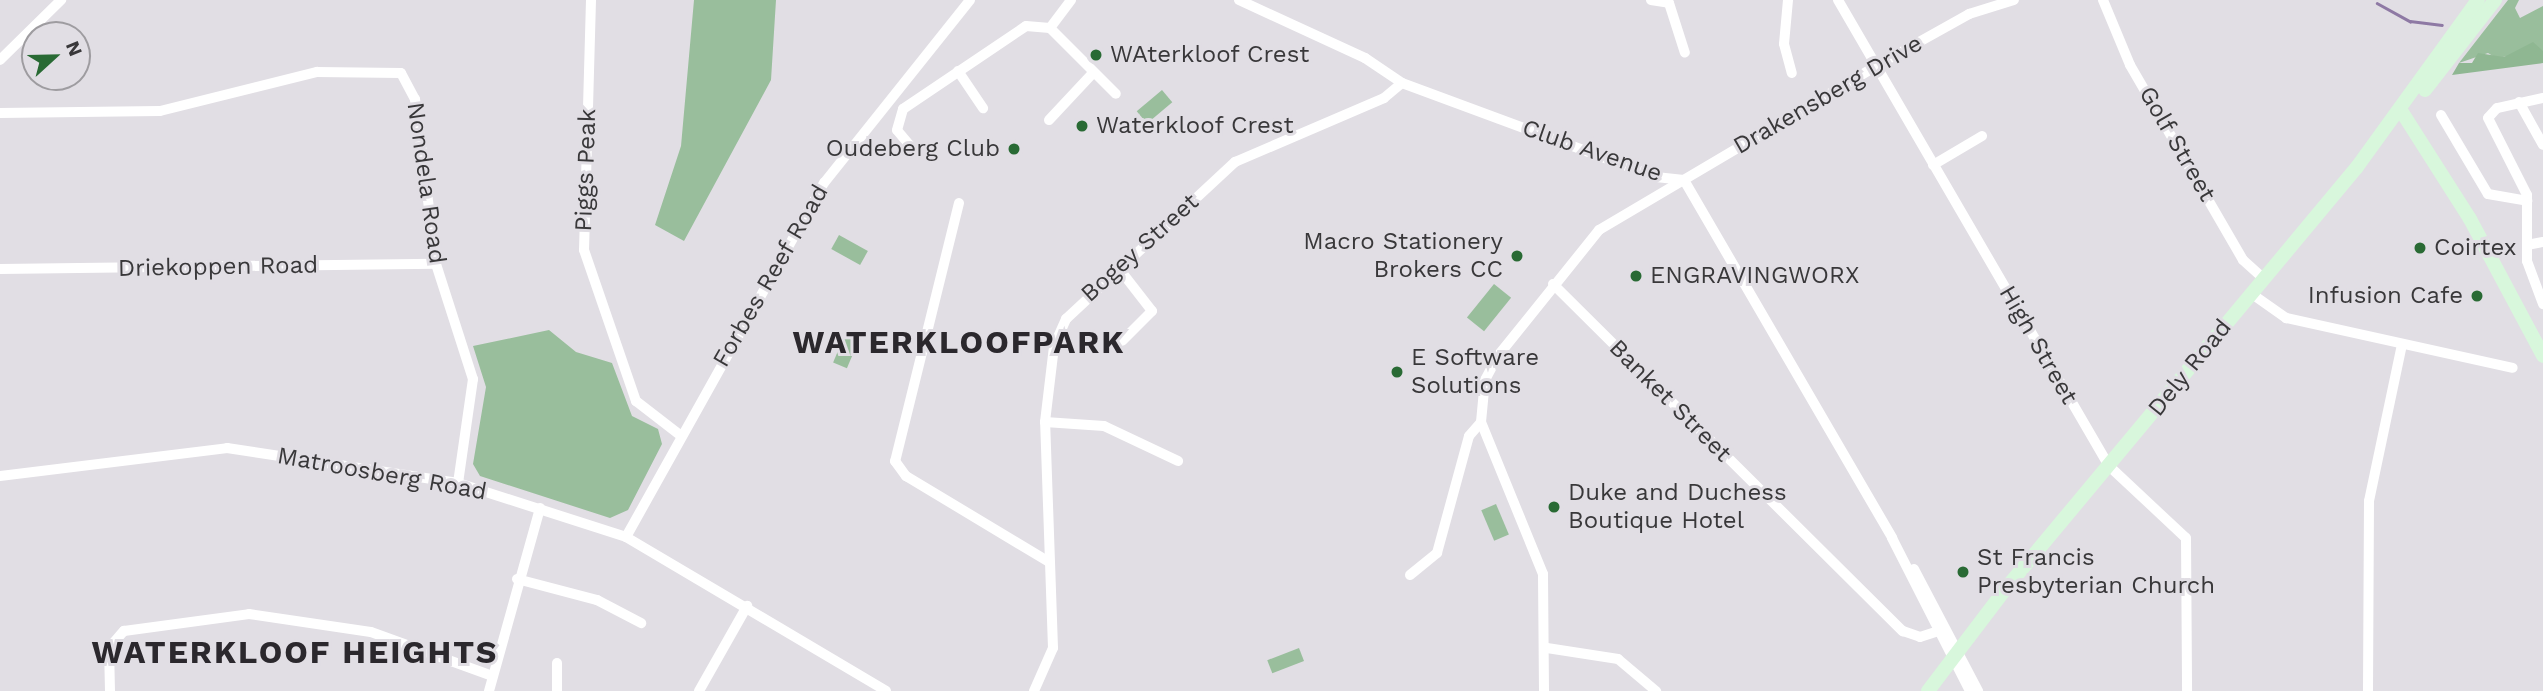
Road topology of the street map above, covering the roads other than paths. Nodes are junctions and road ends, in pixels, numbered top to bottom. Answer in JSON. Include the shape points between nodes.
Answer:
{"nodes":[{"id":1,"x":61,"y":0,"type":"edge"},
{"id":2,"x":591,"y":0,"type":"edge"},
{"id":3,"x":970,"y":0,"type":"edge"},
{"id":4,"x":1071,"y":0,"type":"edge"},
{"id":5,"x":1239,"y":0,"type":"edge"},
{"id":6,"x":1651,"y":0,"type":"edge"},
{"id":7,"x":1788,"y":0,"type":"edge"},
{"id":8,"x":1838,"y":0,"type":"edge"},
{"id":9,"x":2014,"y":0,"type":"edge"},
{"id":10,"x":2103,"y":0,"type":"edge"},
{"id":11,"x":2478,"y":0,"type":"edge"},
{"id":12,"x":2487,"y":0,"type":"edge"},
{"id":13,"x":2495,"y":0,"type":"edge"},
{"id":14,"x":1669,"y":1,"type":"edge"},
{"id":15,"x":2476,"y":26,"type":"junction"},
{"id":16,"x":1050,"y":28,"type":"junction"},
{"id":17,"x":1685,"y":54,"type":"dead end"},
{"id":18,"x":0,"y":60,"type":"edge"},
{"id":19,"x":1876,"y":66,"type":"junction"},
{"id":20,"x":958,"y":71,"type":"junction"},
{"id":21,"x":1093,"y":73,"type":"junction"},
{"id":22,"x":1793,"y":73,"type":"dead end"},
{"id":23,"x":1402,"y":83,"type":"junction"},
{"id":24,"x":1116,"y":94,"type":"dead end"},
{"id":25,"x":2543,"y":98,"type":"edge"},
{"id":26,"x":2519,"y":102,"type":"junction"},
{"id":27,"x":983,"y":108,"type":"dead end"},
{"id":28,"x":1,"y":113,"type":"edge"},
{"id":29,"x":2402,"y":114,"type":"junction"},
{"id":30,"x":2441,"y":115,"type":"dead end"},
{"id":31,"x":1049,"y":120,"type":"dead end"},
{"id":32,"x":1982,"y":136,"type":"dead end"},
{"id":33,"x":2543,"y":145,"type":"edge"},
{"id":34,"x":912,"y":149,"type":"dead end"},
{"id":35,"x":1933,"y":164,"type":"junction"},
{"id":36,"x":1656,"y":177,"type":"junction"},
{"id":37,"x":1684,"y":180,"type":"junction"},
{"id":38,"x":2527,"y":201,"type":"junction"},
{"id":39,"x":1648,"y":202,"type":"junction"},
{"id":40,"x":959,"y":204,"type":"dead end"},
{"id":41,"x":2543,"y":242,"type":"edge"},
{"id":42,"x":2527,"y":245,"type":"junction"},
{"id":43,"x":436,"y":264,"type":"junction"},
{"id":44,"x":1117,"y":266,"type":"junction"},
{"id":45,"x":0,"y":269,"type":"edge"},
{"id":46,"x":2264,"y":279,"type":"junction"},
{"id":47,"x":1553,"y":284,"type":"junction"},
{"id":48,"x":2252,"y":294,"type":"junction"},
{"id":49,"x":2543,"y":304,"type":"edge"},
{"id":50,"x":1122,"y":341,"type":"dead end"},
{"id":51,"x":2402,"y":345,"type":"junction"},
{"id":52,"x":2543,"y":356,"type":"edge"},
{"id":53,"x":2513,"y":368,"type":"dead end"},
{"id":54,"x":1045,"y":422,"type":"junction"},
{"id":55,"x":1481,"y":422,"type":"junction"},
{"id":56,"x":680,"y":435,"type":"junction"},
{"id":57,"x":1178,"y":461,"type":"dead end"},
{"id":58,"x":2109,"y":466,"type":"junction"},
{"id":59,"x":0,"y":476,"type":"edge"},
{"id":60,"x":458,"y":483,"type":"junction"},
{"id":61,"x":540,"y":508,"type":"junction"},
{"id":62,"x":626,"y":537,"type":"junction"},
{"id":63,"x":1049,"y":562,"type":"junction"},
{"id":64,"x":1410,"y":575,"type":"dead end"},
{"id":65,"x":517,"y":579,"type":"junction"},
{"id":66,"x":747,"y":606,"type":"junction"},
{"id":67,"x":640,"y":623,"type":"dead end"},
{"id":68,"x":1945,"y":630,"type":"junction"},
{"id":69,"x":1547,"y":648,"type":"junction"},
{"id":70,"x":1959,"y":659,"type":"junction"},
{"id":71,"x":557,"y":663,"type":"dead end"},
{"id":72,"x":491,"y":675,"type":"junction"},
{"id":73,"x":110,"y":691,"type":"edge"},
{"id":74,"x":489,"y":691,"type":"edge"},
{"id":75,"x":557,"y":691,"type":"edge"},
{"id":76,"x":699,"y":691,"type":"edge"},
{"id":77,"x":886,"y":691,"type":"edge"},
{"id":78,"x":1034,"y":691,"type":"edge"},
{"id":79,"x":1544,"y":691,"type":"edge"},
{"id":80,"x":1656,"y":691,"type":"edge"},
{"id":81,"x":1928,"y":691,"type":"edge"},
{"id":82,"x":1939,"y":691,"type":"edge"},
{"id":83,"x":1970,"y":691,"type":"edge"},
{"id":84,"x":1978,"y":691,"type":"edge"},
{"id":85,"x":2187,"y":691,"type":"edge"},
{"id":86,"x":2368,"y":691,"type":"edge"}],
"edges":[{"from":1,"to":18,"type":"street"},
{"from":2,"to":56,"type":"street","name":"Piggs Peak","via":[[584,250],[636,401]]},
{"from":3,"to":56,"type":"street","name":"Forbes Reef Road","via":[[851,141]]},
{"from":4,"to":16,"type":"street"},
{"from":5,"to":23,"type":"street","name":"Club Avenue","via":[[1340,46]]},
{"from":6,"to":14,"type":"street"},
{"from":7,"to":22,"type":"street","via":[[1784,44]]},
{"from":8,"to":19,"type":"street","name":"High Street"},
{"from":9,"to":19,"type":"street","name":"Drakensberg Drive","via":[[1969,14]]},
{"from":10,"to":46,"type":"street","name":"Golf Street","via":[[2130,65],[2244,260]]},
{"from":11,"to":29,"type":"street","name":"Dely Road"},
{"from":12,"to":15,"type":"street"},
{"from":13,"to":15,"type":"street","name":"Dely Road"},
{"from":14,"to":17,"type":"street"},
{"from":15,"to":29,"type":"street","name":"Dely Road"},
{"from":16,"to":20,"type":"street","via":[[1027,26]]},
{"from":16,"to":21,"type":"street"},
{"from":19,"to":35,"type":"street","name":"High Street"},
{"from":19,"to":37,"type":"street","name":"Drakensberg Drive"},
{"from":20,"to":27,"type":"street"},
{"from":20,"to":34,"type":"street","via":[[904,109],[897,130]]},
{"from":21,"to":24,"type":"street"},
{"from":21,"to":31,"type":"street"},
{"from":23,"to":36,"type":"street","name":"Club Avenue"},
{"from":23,"to":44,"type":"street","name":"Bogey Street","via":[[1377,102],[1245,155]]},
{"from":25,"to":26,"type":"street"},
{"from":26,"to":33,"type":"street"},
{"from":26,"to":38,"type":"street","via":[[2488,118]]},
{"from":28,"to":43,"type":"street","name":"Nondela Road","via":[[160,111],[317,72],[391,69],[413,89]]},
{"from":29,"to":46,"type":"street","name":"Dely Road"},
{"from":29,"to":52,"type":"street","via":[[2470,219]]},
{"from":30,"to":38,"type":"street","via":[[2488,194]]},
{"from":32,"to":35,"type":"street"},
{"from":35,"to":58,"type":"street","name":"High Street"},
{"from":36,"to":37,"type":"street","name":"Club Avenue"},
{"from":36,"to":39,"type":"street"},
{"from":37,"to":39,"type":"street","name":"Drakensberg Drive"},
{"from":37,"to":68,"type":"street","name":"Club Avenue"},
{"from":38,"to":42,"type":"street"},
{"from":39,"to":47,"type":"street","name":"Drakensberg Drive","via":[[1599,230]]},
{"from":40,"to":63,"type":"street","via":[[895,461],[906,476]]},
{"from":41,"to":42,"type":"street"},
{"from":42,"to":49,"type":"street"},
{"from":43,"to":45,"type":"street","name":"Driekoppen Road"},
{"from":43,"to":60,"type":"street","name":"Nondela Road","via":[[473,379]]},
{"from":44,"to":50,"type":"street","via":[[1152,312]]},
{"from":44,"to":54,"type":"street","name":"Bogey Street","via":[[1059,330]]},
{"from":46,"to":48,"type":"street","name":"Dely Road"},
{"from":47,"to":55,"type":"street","name":"Drakensberg Drive","via":[[1490,370]]},
{"from":47,"to":68,"type":"street","name":"Banket Street","via":[[1903,631],[1920,637]]},
{"from":48,"to":51,"type":"street","via":[[2286,318]]},
{"from":48,"to":58,"type":"street","name":"Dely Road"},
{"from":51,"to":53,"type":"street"},
{"from":51,"to":86,"type":"street","via":[[2369,501]]},
{"from":54,"to":57,"type":"street","via":[[1104,426]]},
{"from":54,"to":63,"type":"street","name":"Bogey Street"},
{"from":55,"to":64,"type":"street","via":[[1469,436],[1437,554]]},
{"from":55,"to":69,"type":"street","via":[[1543,574]]},
{"from":56,"to":62,"type":"street","name":"Forbes Reef Road"},
{"from":58,"to":70,"type":"street","name":"Dely Road"},
{"from":58,"to":85,"type":"street","name":"High Street","via":[[2186,538]]},
{"from":59,"to":60,"type":"street","name":"Matroosberg Road","via":[[227,448]]},
{"from":60,"to":61,"type":"street","name":"Matroosberg Road"},
{"from":61,"to":62,"type":"street","name":"Matroosberg Road"},
{"from":61,"to":65,"type":"street"},
{"from":62,"to":66,"type":"street","name":"Matroosberg Road"},
{"from":63,"to":78,"type":"street","name":"Bogey Street","via":[[1054,648]]},
{"from":65,"to":67,"type":"street","via":[[597,600]]},
{"from":65,"to":72,"type":"street"},
{"from":66,"to":76,"type":"street"},
{"from":66,"to":77,"type":"street","name":"Matroosberg Road"},
{"from":68,"to":70,"type":"street","name":"Club Avenue"},
{"from":69,"to":79,"type":"street"},
{"from":69,"to":80,"type":"street","via":[[1618,659]]},
{"from":70,"to":81,"type":"street","name":"Dely Road"},
{"from":70,"to":82,"type":"street","name":"Dely Road"},
{"from":70,"to":83,"type":"street","name":"Club Avenue"},
{"from":70,"to":84,"type":"street","name":"Club Avenue"},
{"from":71,"to":75,"type":"street"},
{"from":72,"to":73,"type":"street","via":[[371,632],[249,614],[124,631],[109,648]]},
{"from":72,"to":74,"type":"street"}]}
